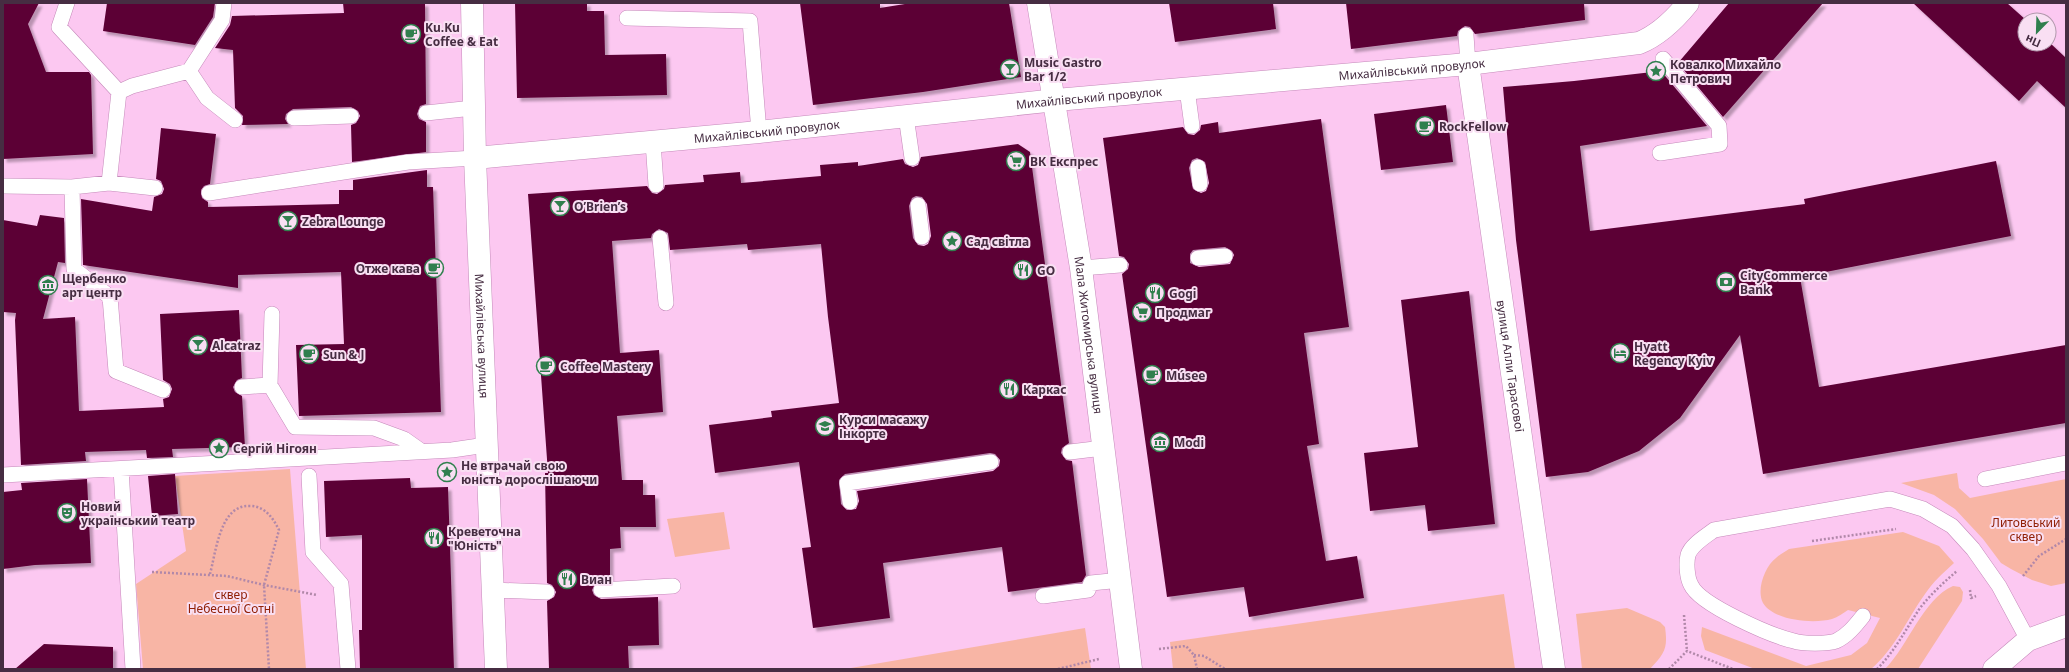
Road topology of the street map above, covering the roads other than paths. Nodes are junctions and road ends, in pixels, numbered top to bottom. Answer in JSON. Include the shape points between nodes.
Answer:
{"nodes":[{"id":1,"x":67,"y":3,"type":"edge"},
{"id":2,"x":224,"y":3,"type":"edge"},
{"id":3,"x":472,"y":3,"type":"edge"},
{"id":4,"x":1038,"y":3,"type":"edge"},
{"id":5,"x":1688,"y":3,"type":"edge"},
{"id":6,"x":627,"y":18,"type":"dead end"},
{"id":7,"x":1466,"y":35,"type":"dead end"},
{"id":8,"x":1664,"y":59,"type":"dead end"},
{"id":9,"x":1468,"y":64,"type":"junction"},
{"id":10,"x":189,"y":71,"type":"junction"},
{"id":11,"x":1187,"y":89,"type":"junction"},
{"id":12,"x":119,"y":92,"type":"junction"},
{"id":13,"x":1056,"y":100,"type":"junction"},
{"id":14,"x":473,"y":108,"type":"junction"},
{"id":15,"x":426,"y":113,"type":"dead end"},
{"id":16,"x":351,"y":116,"type":"dead end"},
{"id":17,"x":906,"y":116,"type":"junction"},
{"id":18,"x":294,"y":118,"type":"dead end"},
{"id":19,"x":235,"y":120,"type":"dead end"},
{"id":20,"x":1192,"y":126,"type":"dead end"},
{"id":21,"x":759,"y":132,"type":"junction"},
{"id":22,"x":653,"y":142,"type":"junction"},
{"id":23,"x":1660,"y":153,"type":"dead end"},
{"id":24,"x":475,"y":158,"type":"junction"},
{"id":25,"x":912,"y":158,"type":"dead end"},
{"id":26,"x":1198,"y":167,"type":"dead end"},
{"id":27,"x":109,"y":183,"type":"junction"},
{"id":28,"x":1200,"y":184,"type":"dead end"},
{"id":29,"x":3,"y":186,"type":"edge"},
{"id":30,"x":656,"y":186,"type":"dead end"},
{"id":31,"x":72,"y":187,"type":"junction"},
{"id":32,"x":155,"y":188,"type":"dead end"},
{"id":33,"x":209,"y":193,"type":"dead end"},
{"id":34,"x":918,"y":205,"type":"dead end"},
{"id":35,"x":660,"y":238,"type":"dead end"},
{"id":36,"x":922,"y":238,"type":"dead end"},
{"id":37,"x":1225,"y":256,"type":"dead end"},
{"id":38,"x":1198,"y":258,"type":"dead end"},
{"id":39,"x":1120,"y":265,"type":"dead end"},
{"id":40,"x":1081,"y":268,"type":"junction"},
{"id":41,"x":666,"y":303,"type":"dead end"},
{"id":42,"x":272,"y":314,"type":"dead end"},
{"id":43,"x":270,"y":385,"type":"junction"},
{"id":44,"x":242,"y":387,"type":"dead end"},
{"id":45,"x":163,"y":390,"type":"dead end"},
{"id":46,"x":486,"y":445,"type":"junction"},
{"id":47,"x":1104,"y":448,"type":"junction"},
{"id":48,"x":421,"y":451,"type":"junction"},
{"id":49,"x":1070,"y":452,"type":"dead end"},
{"id":50,"x":991,"y":462,"type":"dead end"},
{"id":51,"x":2066,"y":463,"type":"edge"},
{"id":52,"x":121,"y":469,"type":"junction"},
{"id":53,"x":3,"y":475,"type":"edge"},
{"id":54,"x":309,"y":476,"type":"dead end"},
{"id":55,"x":1985,"y":479,"type":"dead end"},
{"id":56,"x":850,"y":502,"type":"dead end"},
{"id":57,"x":1121,"y":580,"type":"junction"},
{"id":58,"x":673,"y":586,"type":"dead end"},
{"id":59,"x":492,"y":590,"type":"junction"},
{"id":60,"x":601,"y":590,"type":"dead end"},
{"id":61,"x":547,"y":592,"type":"dead end"},
{"id":62,"x":1043,"y":596,"type":"dead end"},
{"id":63,"x":1862,"y":616,"type":"dead end"},
{"id":64,"x":2066,"y":626,"type":"edge"},
{"id":65,"x":2028,"y":640,"type":"junction"},
{"id":66,"x":133,"y":669,"type":"edge"},
{"id":67,"x":348,"y":669,"type":"edge"},
{"id":68,"x":496,"y":669,"type":"edge"},
{"id":69,"x":1132,"y":669,"type":"edge"},
{"id":70,"x":1554,"y":669,"type":"edge"},
{"id":71,"x":1994,"y":669,"type":"edge"}],
"edges":[{"from":1,"to":12,"type":"lane","via":[[59,27]]},
{"from":2,"to":10,"type":"lane","via":[[222,20]]},
{"from":3,"to":14,"type":"street","name":"Михайлівська вулиця"},
{"from":4,"to":13,"type":"street","name":"Мала Житомирська вулиця"},
{"from":5,"to":9,"type":"street","name":"Михайлівський провулок","via":[[1652,38],[1639,42]]},
{"from":6,"to":21,"type":"lane","via":[[750,21]]},
{"from":7,"to":9,"type":"lane"},
{"from":8,"to":23,"type":"lane","via":[[1719,126],[1720,144]]},
{"from":9,"to":11,"type":"street","name":"Михайлівський провулок"},
{"from":9,"to":70,"type":"street","name":"вулиця Алли Тарасової"},
{"from":10,"to":12,"type":"lane","via":[[132,86]]},
{"from":10,"to":19,"type":"lane","via":[[207,98]]},
{"from":11,"to":13,"type":"street","name":"Михайлівський провулок"},
{"from":11,"to":20,"type":"lane"},
{"from":12,"to":27,"type":"lane"},
{"from":13,"to":17,"type":"street","name":"Михайлівський провулок"},
{"from":13,"to":40,"type":"street","name":"Мала Житомирська вулиця"},
{"from":14,"to":15,"type":"lane"},
{"from":14,"to":24,"type":"street","name":"Михайлівська вулиця"},
{"from":16,"to":18,"type":"lane"},
{"from":17,"to":21,"type":"street","name":"Михайлівський провулок"},
{"from":17,"to":25,"type":"lane"},
{"from":21,"to":22,"type":"street","name":"Михайлівський провулок"},
{"from":22,"to":24,"type":"street","name":"Михайлівський провулок"},
{"from":22,"to":30,"type":"lane"},
{"from":24,"to":33,"type":"lane","via":[[408,162]]},
{"from":24,"to":46,"type":"street","name":"Михайлівська вулиця"},
{"from":26,"to":28,"type":"lane"},
{"from":27,"to":31,"type":"lane"},
{"from":27,"to":32,"type":"lane"},
{"from":29,"to":31,"type":"lane"},
{"from":31,"to":45,"type":"lane","via":[[74,269],[110,297],[116,371]]},
{"from":34,"to":36,"type":"lane"},
{"from":35,"to":41,"type":"lane"},
{"from":37,"to":38,"type":"lane"},
{"from":39,"to":40,"type":"lane"},
{"from":40,"to":47,"type":"street","name":"Мала Житомирська вулиця"},
{"from":42,"to":43,"type":"lane"},
{"from":43,"to":44,"type":"lane"},
{"from":43,"to":48,"type":"lane","via":[[295,428],[374,428],[404,439]]},
{"from":46,"to":48,"type":"lane"},
{"from":46,"to":59,"type":"street","name":"Михайлівська вулиця"},
{"from":47,"to":49,"type":"lane"},
{"from":47,"to":57,"type":"street","name":"Мала Житомирська вулиця"},
{"from":48,"to":52,"type":"lane"},
{"from":50,"to":56,"type":"lane","via":[[847,482]]},
{"from":51,"to":55,"type":"lane"},
{"from":52,"to":53,"type":"lane"},
{"from":52,"to":66,"type":"lane"},
{"from":54,"to":67,"type":"lane","via":[[313,552],[341,584]]},
{"from":57,"to":62,"type":"lane","via":[[1091,583],[1088,590]]},
{"from":57,"to":69,"type":"street","name":"Мала Житомирська вулиця"},
{"from":58,"to":60,"type":"lane"},
{"from":59,"to":61,"type":"lane"},
{"from":59,"to":68,"type":"street","name":"Михайлівська вулиця"},
{"from":63,"to":65,"type":"lane","via":[[1852,630],[1835,642],[1794,642],[1731,616],[1708,602],[1691,586],[1688,554],[1701,539],[1714,530],[1890,499],[1923,508],[1952,526],[1973,549],[1999,586]]},
{"from":64,"to":65,"type":"street"},
{"from":65,"to":71,"type":"street"}]}
